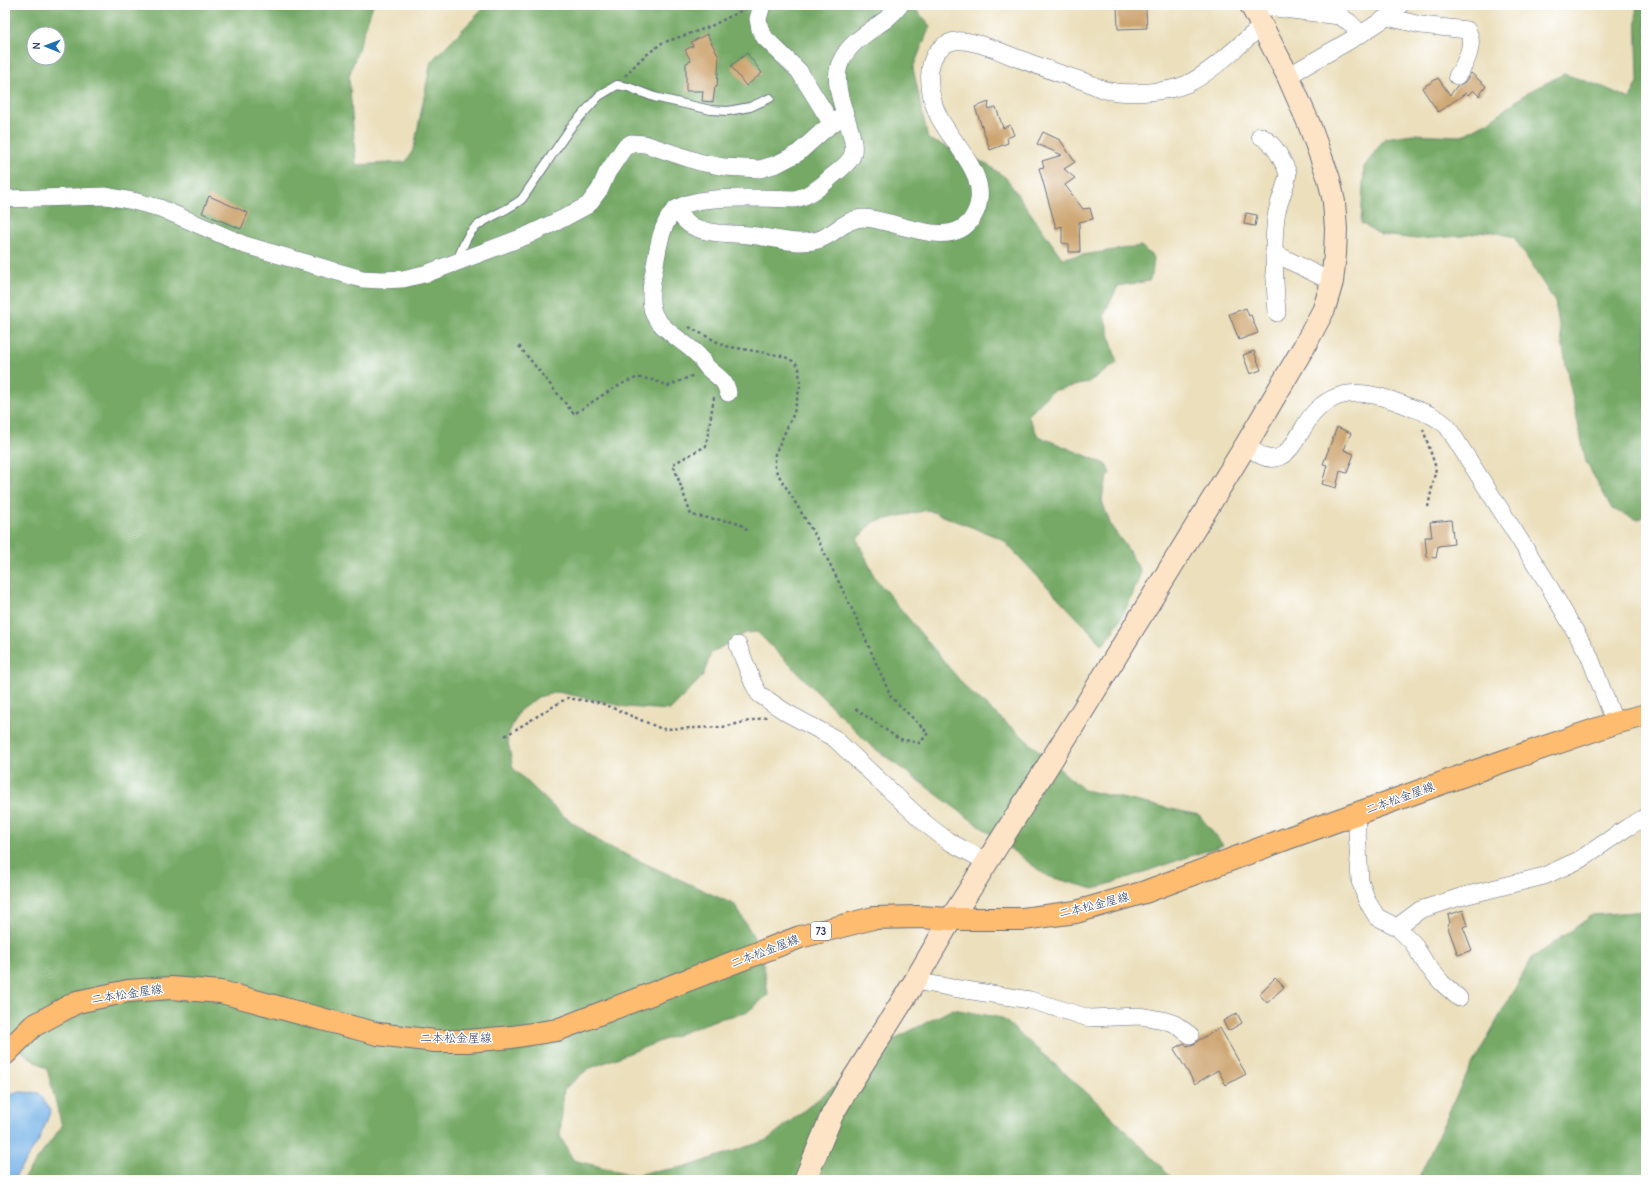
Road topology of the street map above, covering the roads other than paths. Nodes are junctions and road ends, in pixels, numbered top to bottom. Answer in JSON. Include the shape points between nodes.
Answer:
{"nodes":[{"id":1,"x":900,"y":5,"type":"edge"},
{"id":2,"x":1251,"y":5,"type":"edge"},
{"id":3,"x":1400,"y":5,"type":"edge"},
{"id":4,"x":756,"y":6,"type":"edge"},
{"id":5,"x":1343,"y":11,"type":"edge"},
{"id":6,"x":1387,"y":17,"type":"junction"},
{"id":7,"x":1262,"y":26,"type":"junction"},
{"id":8,"x":1361,"y":34,"type":"junction"},
{"id":9,"x":1288,"y":76,"type":"junction"},
{"id":10,"x":1457,"y":76,"type":"dead end"},
{"id":11,"x":770,"y":98,"type":"dead end"},
{"id":12,"x":838,"y":120,"type":"junction"},
{"id":13,"x":1260,"y":136,"type":"dead end"},
{"id":14,"x":5,"y":199,"type":"edge"},
{"id":15,"x":676,"y":209,"type":"junction"},
{"id":16,"x":1274,"y":253,"type":"junction"},
{"id":17,"x":457,"y":262,"type":"junction"},
{"id":18,"x":1332,"y":282,"type":"junction"},
{"id":19,"x":1277,"y":313,"type":"dead end"},
{"id":20,"x":728,"y":393,"type":"road end"},
{"id":21,"x":1246,"y":445,"type":"junction"},
{"id":22,"x":738,"y":645,"type":"dead end"},
{"id":23,"x":1646,"y":715,"type":"edge"},
{"id":24,"x":1615,"y":723,"type":"junction"},
{"id":25,"x":1356,"y":814,"type":"junction"},
{"id":26,"x":1646,"y":817,"type":"edge"},
{"id":27,"x":987,"y":862,"type":"junction"},
{"id":28,"x":951,"y":919,"type":"junction"},
{"id":29,"x":1397,"y":927,"type":"junction"},
{"id":30,"x":915,"y":981,"type":"junction"},
{"id":31,"x":1459,"y":998,"type":"dead end"},
{"id":32,"x":1190,"y":1035,"type":"dead end"},
{"id":33,"x":5,"y":1054,"type":"edge"},
{"id":34,"x":806,"y":1180,"type":"edge"}],
"edges":[{"from":1,"to":12,"type":"street","via":[[853,44],[840,62]]},
{"from":2,"to":5,"type":"street"},
{"from":2,"to":7,"type":"street"},
{"from":3,"to":6,"type":"street"},
{"from":4,"to":12,"type":"street","via":[[760,29],[765,38],[799,71]]},
{"from":5,"to":8,"type":"street"},
{"from":6,"to":8,"type":"street"},
{"from":6,"to":10,"type":"street","via":[[1421,25],[1467,30],[1470,40],[1468,58]]},
{"from":7,"to":9,"type":"street"},
{"from":7,"to":15,"type":"street","via":[[1204,74],[1186,84],[1169,89],[1130,93],[1107,91],[1038,67],[1002,51],[976,44],[954,41],[945,45],[930,65],[931,96],[940,119],[973,169],[980,194],[974,216],[962,230],[919,232],[882,221],[859,218],[826,237],[799,242],[749,234],[707,232],[688,224]]},
{"from":8,"to":9,"type":"street"},
{"from":9,"to":18,"type":"street","via":[[1308,124],[1334,202],[1336,229]]},
{"from":11,"to":17,"type":"lane","via":[[750,107],[728,111],[711,110],[654,97],[617,85],[599,96],[571,127],[522,199],[470,232]]},
{"from":12,"to":15,"type":"street","via":[[853,142],[852,157],[826,182],[806,196],[795,199],[711,199],[691,202]]},
{"from":12,"to":17,"type":"street","via":[[798,153],[760,169],[724,167],[699,162],[645,144],[631,144],[624,148],[606,173],[600,189],[588,205],[526,236]]},
{"from":13,"to":16,"type":"street","via":[[1266,138],[1274,148],[1288,172],[1276,215]]},
{"from":14,"to":17,"type":"street","via":[[106,196],[133,201],[160,208],[245,246],[362,278],[403,279]]},
{"from":15,"to":20,"type":"street","via":[[668,220],[659,244],[653,273],[652,306],[655,317],[725,382]]},
{"from":16,"to":18,"type":"street"},
{"from":16,"to":19,"type":"street"},
{"from":18,"to":21,"type":"street","via":[[1324,308],[1301,352]]},
{"from":21,"to":24,"type":"street","via":[[1267,458],[1282,456],[1323,404],[1350,393],[1361,392],[1388,398],[1436,417],[1447,426],[1543,576],[1589,655]]},
{"from":21,"to":27,"type":"street"},
{"from":22,"to":27,"type":"street","via":[[760,694],[787,713],[834,738],[926,824],[948,841]]},
{"from":23,"to":24,"type":"main road","name":"二本松金屋線","number":"73"},
{"from":24,"to":25,"type":"main road","name":"二本松金屋線","number":"73"},
{"from":25,"to":28,"type":"main road","name":"二本松金屋線","number":"73","via":[[1145,892],[1076,912],[1023,919]]},
{"from":25,"to":29,"type":"street","via":[[1360,880],[1367,901],[1377,917]]},
{"from":26,"to":29,"type":"street","via":[[1579,860],[1544,876],[1420,910]]},
{"from":27,"to":28,"type":"street"},
{"from":28,"to":30,"type":"street"},
{"from":28,"to":33,"type":"main road","name":"二本松金屋線","number":"73","via":[[873,918],[832,928],[800,937],[557,1030],[512,1037],[435,1041],[378,1034],[221,992],[171,988],[128,991],[77,1002],[33,1026]]},
{"from":29,"to":31,"type":"street","via":[[1414,943],[1426,964],[1442,983]]},
{"from":30,"to":32,"type":"street","via":[[1030,1000],[1088,1018],[1140,1016],[1163,1020],[1175,1024]]},
{"from":30,"to":34,"type":"street","via":[[832,1115]]}]}
